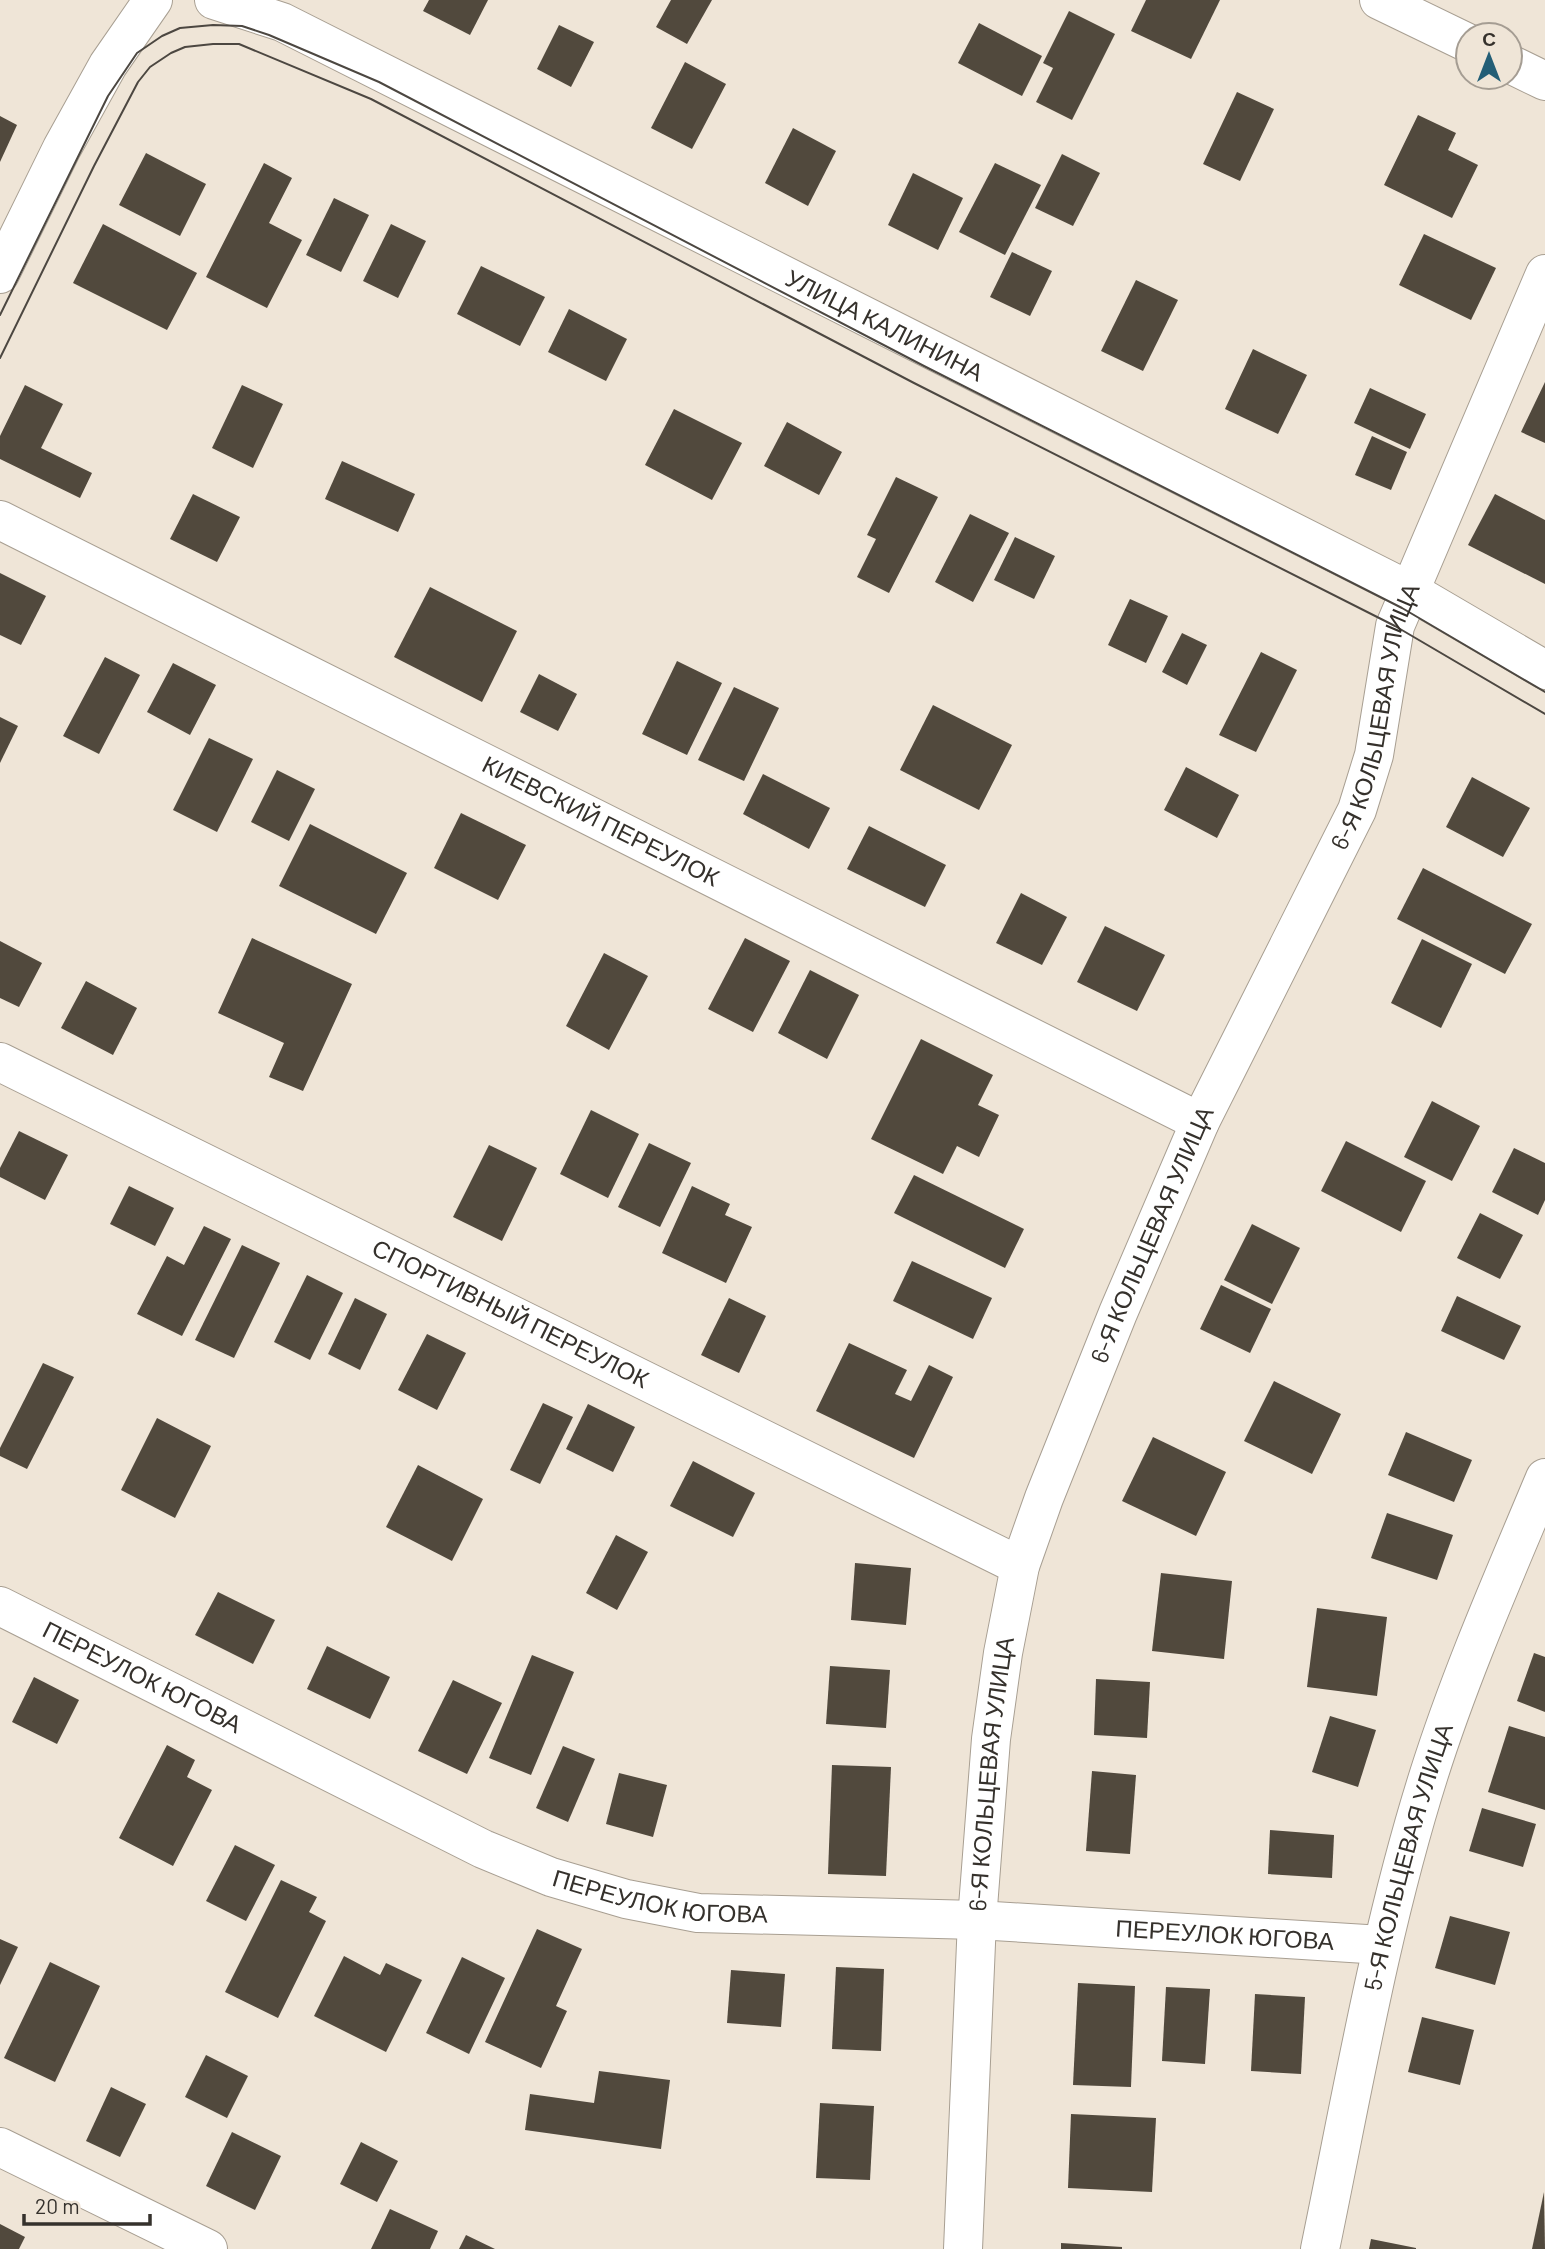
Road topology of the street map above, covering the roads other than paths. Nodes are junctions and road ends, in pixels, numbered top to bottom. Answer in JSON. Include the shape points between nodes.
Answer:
{"nodes":[{"id":1,"x":153,"y":0,"type":"edge"},
{"id":2,"x":214,"y":0,"type":"edge"},
{"id":3,"x":1379,"y":0,"type":"edge"},
{"id":4,"x":1454,"y":36,"type":"edge"},
{"id":5,"x":1524,"y":71,"type":"edge"},
{"id":6,"x":1545,"y":81,"type":"edge"},
{"id":7,"x":0,"y":274,"type":"edge"},
{"id":8,"x":1545,"y":274,"type":"edge"},
{"id":9,"x":0,"y":520,"type":"edge"},
{"id":10,"x":1410,"y":591,"type":"junction"},
{"id":11,"x":1545,"y":670,"type":"edge"},
{"id":12,"x":0,"y":1062,"type":"edge"},
{"id":13,"x":1200,"y":1122,"type":"junction"},
{"id":14,"x":1545,"y":1478,"type":"edge"},
{"id":15,"x":1020,"y":1566,"type":"junction"},
{"id":16,"x":0,"y":1606,"type":"edge"},
{"id":17,"x":977,"y":1920,"type":"junction"},
{"id":18,"x":1382,"y":1945,"type":"junction"},
{"id":19,"x":0,"y":2147,"type":"edge"},
{"id":20,"x":208,"y":2249,"type":"edge"},
{"id":21,"x":963,"y":2249,"type":"edge"},
{"id":22,"x":1320,"y":2249,"type":"edge"}],
"edges":[{"from":1,"to":7,"type":"street","via":[[101,77]]},
{"from":2,"to":10,"type":"street","name":"УЛИЦА КАЛИНИНА","via":[[282,22]]},
{"from":3,"to":4,"type":"street"},
{"from":5,"to":6,"type":"street"},
{"from":8,"to":10,"type":"street","name":"6-Я КОЛЬЦЕВАЯ УЛИЦА"},
{"from":9,"to":13,"type":"street","name":"КИЕВСКИЙ ПЕРЕУЛОК"},
{"from":10,"to":11,"type":"street","name":"УЛИЦА КАЛИНИНА"},
{"from":10,"to":13,"type":"street","name":"6-Я КОЛЬЦЕВАЯ УЛИЦА","via":[[1395,626],[1374,755],[1357,810]]},
{"from":12,"to":15,"type":"street","name":"СПОРТИВНЫЙ ПЕРЕУЛОК"},
{"from":13,"to":15,"type":"street","name":"6-Я КОЛЬЦЕВАЯ УЛИЦА","via":[[1118,1312]]},
{"from":14,"to":18,"type":"street","name":"5-Я КОЛЬЦЕВАЯ УЛИЦА","via":[[1474,1648],[1429,1774]]},
{"from":15,"to":17,"type":"street","name":"6-Я КОЛЬЦЕВАЯ УЛИЦА","via":[[991,1739]]},
{"from":16,"to":17,"type":"street","name":"ПЕРЕУЛОК ЮГОВА","via":[[484,1849],[551,1877],[626,1899],[698,1913]]},
{"from":17,"to":18,"type":"street","name":"ПЕРЕУЛОК ЮГОВА"},
{"from":17,"to":21,"type":"street","name":"6-Я КОЛЬЦЕВАЯ УЛИЦА"},
{"from":18,"to":22,"type":"street","name":"5-Я КОЛЬЦЕВАЯ УЛИЦА"},
{"from":19,"to":20,"type":"street"}]}
